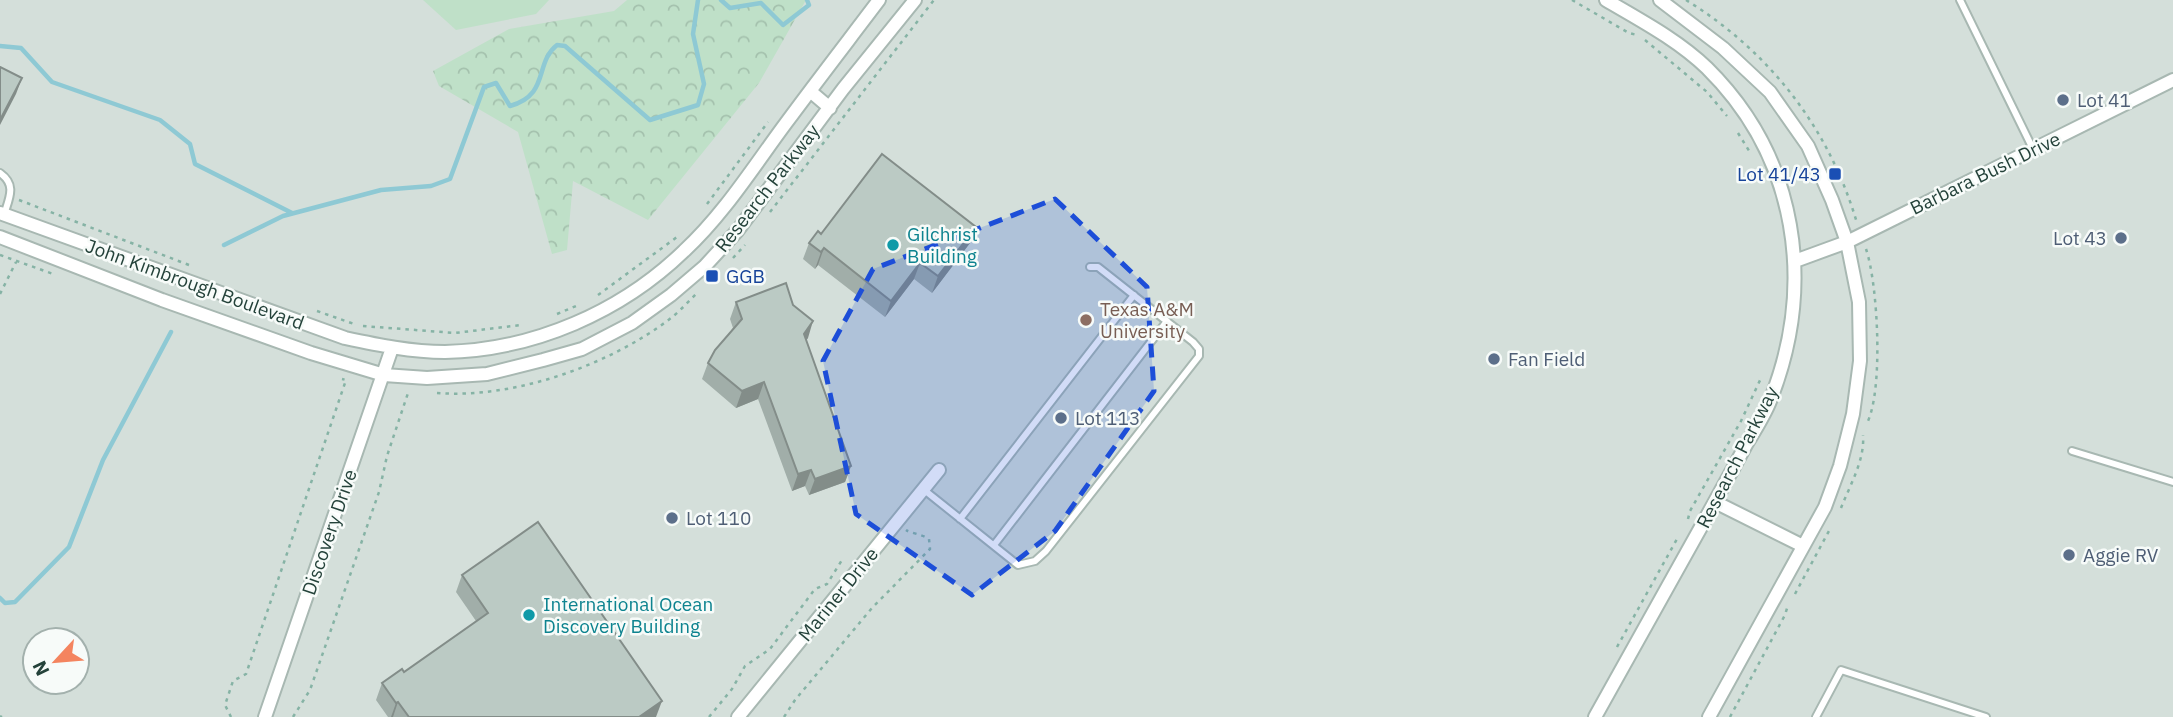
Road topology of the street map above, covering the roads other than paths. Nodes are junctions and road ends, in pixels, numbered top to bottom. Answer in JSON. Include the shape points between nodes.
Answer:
{"nodes":[{"id":1,"x":879,"y":0,"type":"edge"},
{"id":2,"x":915,"y":0,"type":"edge"},
{"id":3,"x":1606,"y":0,"type":"edge"},
{"id":4,"x":1660,"y":0,"type":"edge"},
{"id":5,"x":1960,"y":0,"type":"edge"},
{"id":6,"x":2173,"y":80,"type":"edge"},
{"id":7,"x":810,"y":91,"type":"junction"},
{"id":8,"x":830,"y":108,"type":"junction"},
{"id":9,"x":2033,"y":149,"type":"junction"},
{"id":10,"x":0,"y":173,"type":"edge"},
{"id":11,"x":2,"y":214,"type":"edge"},
{"id":12,"x":0,"y":237,"type":"edge"},
{"id":13,"x":1847,"y":242,"type":"junction"},
{"id":14,"x":1795,"y":261,"type":"junction"},
{"id":15,"x":1090,"y":267,"type":"dead end"},
{"id":16,"x":646,"y":284,"type":"junction"},
{"id":17,"x":1134,"y":295,"type":"junction"},
{"id":18,"x":659,"y":304,"type":"junction"},
{"id":19,"x":1167,"y":321,"type":"junction"},
{"id":20,"x":392,"y":348,"type":"junction"},
{"id":21,"x":384,"y":375,"type":"junction"},
{"id":22,"x":2072,"y":451,"type":"dead end"},
{"id":23,"x":939,"y":470,"type":"dead end"},
{"id":24,"x":2173,"y":482,"type":"edge"},
{"id":25,"x":923,"y":489,"type":"junction"},
{"id":26,"x":1715,"y":502,"type":"junction"},
{"id":27,"x":960,"y":519,"type":"junction"},
{"id":28,"x":994,"y":545,"type":"junction"},
{"id":29,"x":1803,"y":547,"type":"junction"},
{"id":30,"x":265,"y":717,"type":"edge"},
{"id":31,"x":738,"y":717,"type":"edge"},
{"id":32,"x":1595,"y":717,"type":"edge"},
{"id":33,"x":1709,"y":717,"type":"edge"},
{"id":34,"x":1816,"y":717,"type":"edge"},
{"id":35,"x":1986,"y":717,"type":"edge"}],
"edges":[{"from":1,"to":7,"type":"street","name":"Research Parkway"},
{"from":2,"to":8,"type":"street","name":"Research Parkway"},
{"from":3,"to":14,"type":"street","name":"Research Parkway","via":[[1706,67],[1756,129],[1782,188]]},
{"from":4,"to":13,"type":"street","via":[[1723,48],[1770,92],[1808,146]]},
{"from":5,"to":9,"type":"lane"},
{"from":6,"to":9,"type":"street","name":"Barbara Bush Drive"},
{"from":7,"to":8,"type":"street"},
{"from":7,"to":16,"type":"street","name":"Research Parkway","via":[[722,210],[685,251]]},
{"from":8,"to":18,"type":"street","name":"Research Parkway","via":[[738,230],[705,266]]},
{"from":9,"to":13,"type":"street","name":"Barbara Bush Drive"},
{"from":10,"to":11,"type":"lane","via":[[9,180]]},
{"from":11,"to":20,"type":"street","name":"John Kimbrough Boulevard","via":[[345,338]]},
{"from":12,"to":21,"type":"street","name":"John Kimbrough Boulevard","via":[[162,300]]},
{"from":13,"to":14,"type":"street","name":"Barbara Bush Drive"},
{"from":13,"to":29,"type":"street","via":[[1858,302],[1860,361],[1853,414],[1825,507]]},
{"from":14,"to":26,"type":"street","name":"Research Parkway","via":[[1789,343],[1769,403]]},
{"from":15,"to":17,"type":"lane","via":[[1098,267]]},
{"from":16,"to":18,"type":"street"},
{"from":16,"to":20,"type":"street","name":"Research Parkway","via":[[599,313],[543,337],[445,352]]},
{"from":17,"to":19,"type":"lane"},
{"from":17,"to":27,"type":"lane"},
{"from":18,"to":21,"type":"street","name":"Research Parkway","via":[[582,349],[542,360],[486,374],[427,379]]},
{"from":19,"to":28,"type":"lane"},
{"from":19,"to":28,"type":"lane","via":[[1193,342],[1199,356],[1046,551],[1035,561],[1018,565]]},
{"from":20,"to":21,"type":"street","name":"Discovery Drive"},
{"from":21,"to":30,"type":"street","name":"Discovery Drive"},
{"from":22,"to":24,"type":"lane"},
{"from":23,"to":25,"type":"street","name":"Mariner Drive"},
{"from":25,"to":27,"type":"lane"},
{"from":25,"to":31,"type":"street","name":"Mariner Drive"},
{"from":26,"to":29,"type":"street"},
{"from":26,"to":32,"type":"street","name":"Research Parkway"},
{"from":27,"to":28,"type":"lane"},
{"from":29,"to":33,"type":"street"},
{"from":34,"to":35,"type":"lane","via":[[1841,670]]}]}
